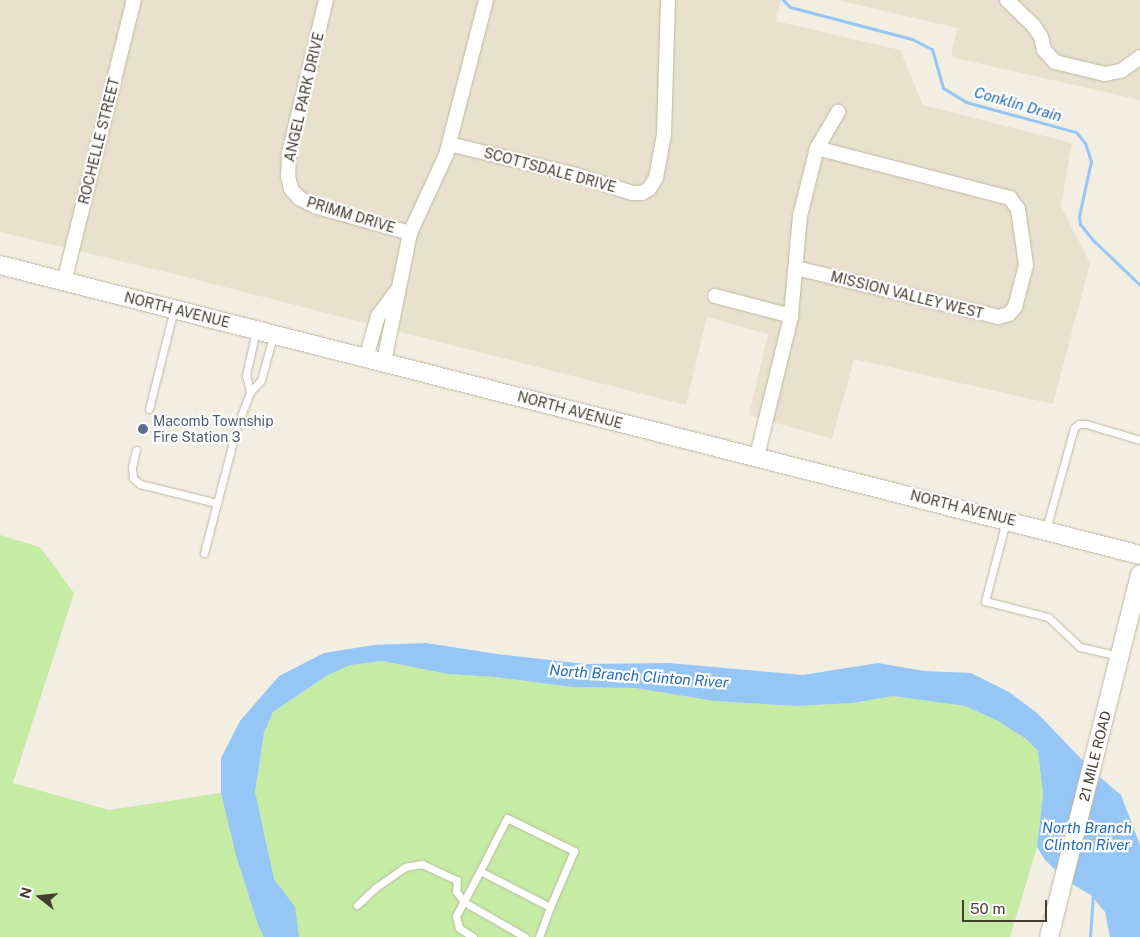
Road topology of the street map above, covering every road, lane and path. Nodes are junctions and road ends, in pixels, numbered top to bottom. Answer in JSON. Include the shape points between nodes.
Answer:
{"nodes":[{"id":1,"x":134,"y":0,"type":"edge"},
{"id":2,"x":326,"y":0,"type":"edge"},
{"id":3,"x":486,"y":0,"type":"edge"},
{"id":4,"x":668,"y":0,"type":"edge"},
{"id":5,"x":1007,"y":0,"type":"edge"},
{"id":6,"x":1140,"y":57,"type":"edge"},
{"id":7,"x":838,"y":112,"type":"dead end"},
{"id":8,"x":449,"y":144,"type":"junction"},
{"id":9,"x":818,"y":148,"type":"junction"},
{"id":10,"x":294,"y":194,"type":"joint"},
{"id":11,"x":410,"y":233,"type":"junction"},
{"id":12,"x":0,"y":265,"type":"edge"},
{"id":13,"x":796,"y":268,"type":"junction"},
{"id":14,"x":64,"y":282,"type":"junction"},
{"id":15,"x":401,"y":284,"type":"junction"},
{"id":16,"x":714,"y":296,"type":"dead end"},
{"id":17,"x":174,"y":309,"type":"junction"},
{"id":18,"x":790,"y":316,"type":"junction"},
{"id":19,"x":265,"y":332,"type":"junction"},
{"id":20,"x":366,"y":358,"type":"junction"},
{"id":21,"x":384,"y":362,"type":"junction"},
{"id":22,"x":250,"y":392,"type":"junction"},
{"id":23,"x":149,"y":409,"type":"dead end"},
{"id":24,"x":1140,"y":440,"type":"edge"},
{"id":25,"x":136,"y":450,"type":"dead end"},
{"id":26,"x":757,"y":456,"type":"junction"},
{"id":27,"x":217,"y":504,"type":"junction"},
{"id":28,"x":1006,"y":519,"type":"junction"},
{"id":29,"x":1046,"y":530,"type":"junction"},
{"id":30,"x":204,"y":553,"type":"dead end"},
{"id":31,"x":1140,"y":554,"type":"edge"},
{"id":32,"x":1140,"y":574,"type":"edge"},
{"id":33,"x":1120,"y":656,"type":"junction"},
{"id":34,"x":480,"y":871,"type":"junction"},
{"id":35,"x":464,"y":902,"type":"junction"},
{"id":36,"x":357,"y":905,"type":"dead end"},
{"id":37,"x":550,"y":907,"type":"junction"},
{"id":38,"x":473,"y":937,"type":"edge"},
{"id":39,"x":525,"y":937,"type":"edge"},
{"id":40,"x":539,"y":937,"type":"edge"},
{"id":41,"x":1049,"y":937,"type":"edge"}],
"edges":[{"from":1,"to":14,"type":"street","name":"ROCHELLE STREET"},
{"from":2,"to":10,"type":"street","name":"ANGEL PARK DRIVE","via":[[289,153],[288,176]]},
{"from":3,"to":8,"type":"street"},
{"from":4,"to":8,"type":"street","name":"SCOTTSDALE DRIVE","via":[[664,134],[656,178],[649,190],[632,193],[576,175]]},
{"from":5,"to":6,"type":"street","via":[[1032,25],[1044,50],[1055,62],[1105,74],[1121,71]]},
{"from":7,"to":9,"type":"street"},
{"from":8,"to":11,"type":"street"},
{"from":9,"to":13,"type":"street","via":[[798,226]]},
{"from":9,"to":13,"type":"street","name":"MISSION VALLEY WEST","via":[[1003,195],[1017,205],[1026,260],[1015,307],[1009,314],[993,316]]},
{"from":10,"to":11,"type":"street","name":"PRIMM DRIVE","via":[[318,207]]},
{"from":11,"to":15,"type":"street"},
{"from":12,"to":14,"type":"street","name":"NORTH AVENUE"},
{"from":13,"to":18,"type":"street"},
{"from":14,"to":17,"type":"street","name":"NORTH AVENUE"},
{"from":15,"to":20,"type":"street","via":[[378,316]]},
{"from":15,"to":21,"type":"street"},
{"from":16,"to":18,"type":"street"},
{"from":17,"to":19,"type":"street","name":"NORTH AVENUE"},
{"from":17,"to":23,"type":"lane"},
{"from":18,"to":26,"type":"street"},
{"from":19,"to":20,"type":"street","name":"NORTH AVENUE"},
{"from":19,"to":22,"type":"lane","via":[[261,380]]},
{"from":19,"to":22,"type":"lane","via":[[246,375]]},
{"from":20,"to":21,"type":"street","name":"NORTH AVENUE"},
{"from":21,"to":26,"type":"street","name":"NORTH AVENUE"},
{"from":22,"to":27,"type":"lane","via":[[237,426]]},
{"from":24,"to":29,"type":"lane","via":[[1086,424],[1074,428]]},
{"from":25,"to":27,"type":"lane","via":[[133,478],[140,484]]},
{"from":26,"to":28,"type":"street","name":"NORTH AVENUE"},
{"from":27,"to":30,"type":"lane"},
{"from":28,"to":29,"type":"street","name":"NORTH AVENUE"},
{"from":28,"to":33,"type":"lane","via":[[985,601],[1048,617],[1080,647]]},
{"from":29,"to":31,"type":"street","name":"NORTH AVENUE"},
{"from":32,"to":33,"type":"street","name":"21 MILE ROAD"},
{"from":33,"to":41,"type":"street","name":"21 MILE ROAD"},
{"from":34,"to":35,"type":"lane"},
{"from":34,"to":37,"type":"lane"},
{"from":34,"to":37,"type":"lane","via":[[507,818],[574,851]]},
{"from":35,"to":36,"type":"lane","via":[[456,891],[457,880],[422,864],[405,867]]},
{"from":35,"to":38,"type":"lane","via":[[456,916],[459,928]]},
{"from":35,"to":39,"type":"lane"},
{"from":37,"to":40,"type":"lane"}]}
